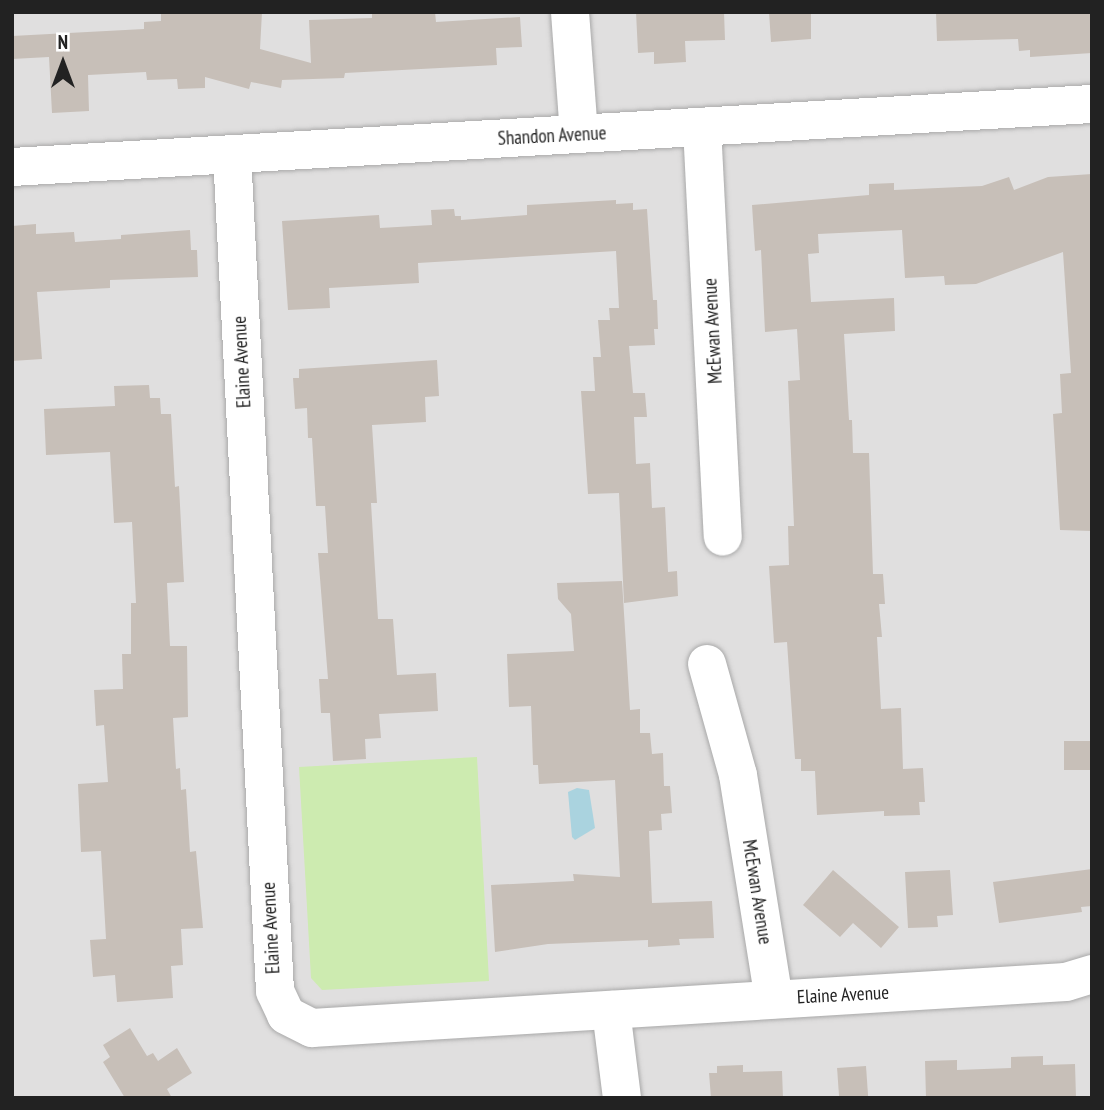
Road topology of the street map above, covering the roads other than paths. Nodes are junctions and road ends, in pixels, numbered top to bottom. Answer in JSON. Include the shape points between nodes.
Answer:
{"nodes":[{"id":1,"x":570,"y":12,"type":"edge"},
{"id":2,"x":1092,"y":104,"type":"edge"},
{"id":3,"x":702,"y":127,"type":"junction"},
{"id":4,"x":579,"y":134,"type":"junction"},
{"id":5,"x":232,"y":154,"type":"junction"},
{"id":6,"x":12,"y":167,"type":"edge"},
{"id":7,"x":723,"y":536,"type":"dead end"},
{"id":8,"x":707,"y":664,"type":"dead end"},
{"id":9,"x":1092,"y":974,"type":"edge"},
{"id":10,"x":774,"y":999,"type":"junction"},
{"id":11,"x":611,"y":1010,"type":"junction"},
{"id":12,"x":622,"y":1098,"type":"edge"}],
"edges":[{"from":1,"to":4,"type":"street"},
{"from":2,"to":3,"type":"street","name":"Shandon Avenue"},
{"from":3,"to":4,"type":"street","name":"Shandon Avenue"},
{"from":3,"to":7,"type":"street","name":"McEwan Avenue"},
{"from":4,"to":5,"type":"street","name":"Shandon Avenue"},
{"from":5,"to":6,"type":"street","name":"Shandon Avenue"},
{"from":5,"to":11,"type":"street","name":"Elaine Avenue","via":[[275,991],[286,1015],[312,1028]]},
{"from":8,"to":10,"type":"street","name":"McEwan Avenue","via":[[738,775]]},
{"from":9,"to":10,"type":"street","name":"Elaine Avenue","via":[[1066,982]]},
{"from":10,"to":11,"type":"street","name":"Elaine Avenue"},
{"from":11,"to":12,"type":"street"}]}
